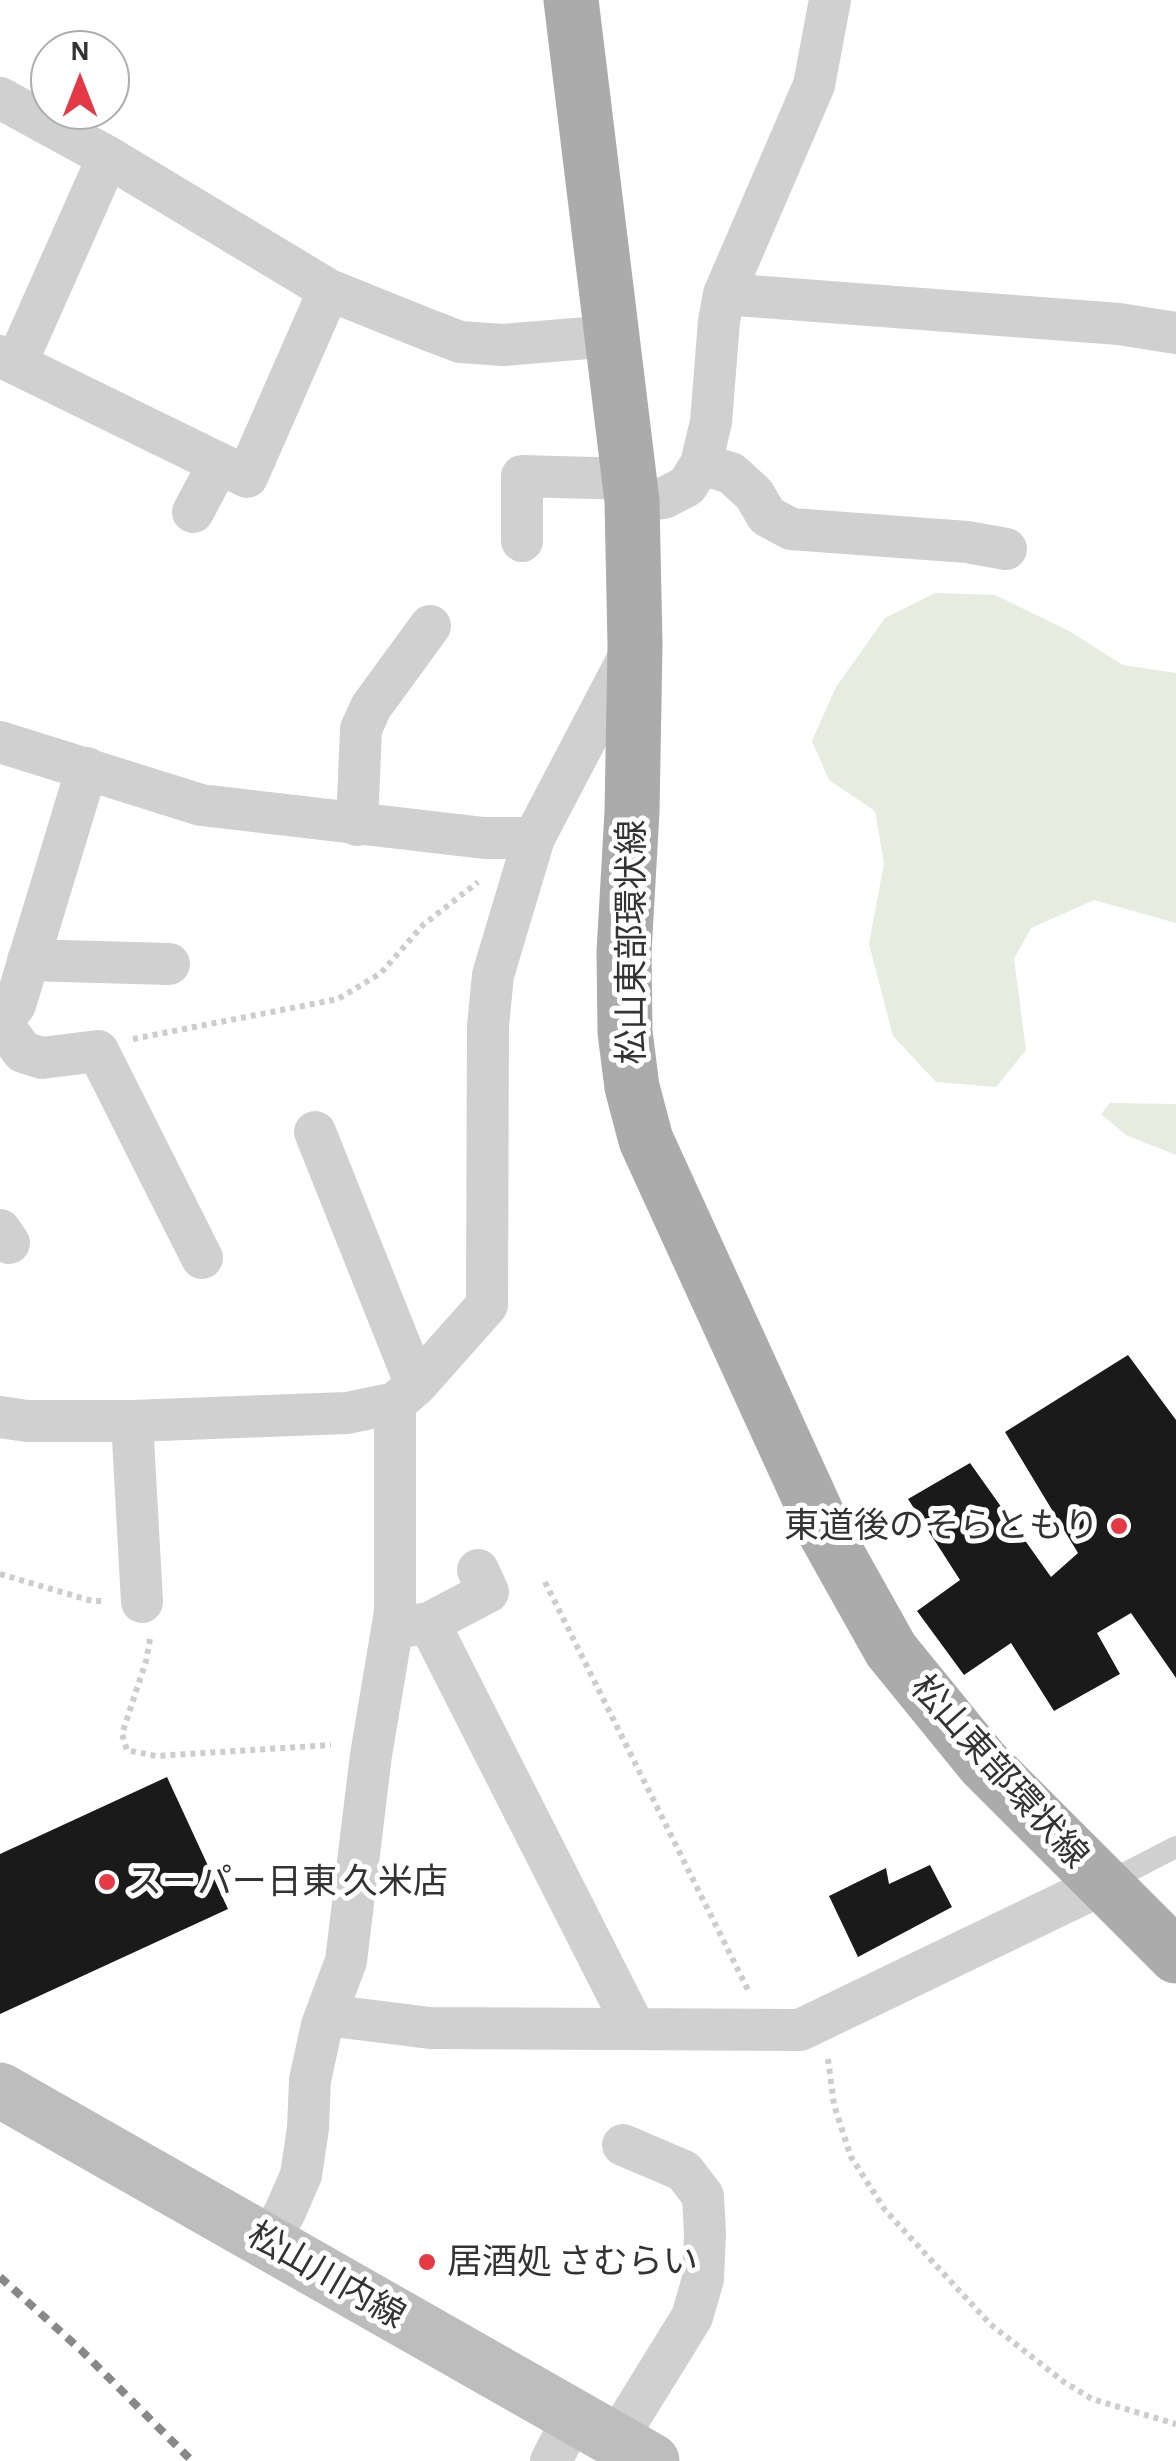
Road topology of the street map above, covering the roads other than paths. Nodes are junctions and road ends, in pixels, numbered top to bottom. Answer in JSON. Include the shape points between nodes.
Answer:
{"nodes":[{"id":1,"x":571,"y":0,"type":"edge"},
{"id":2,"x":830,"y":0,"type":"edge"},
{"id":3,"x":0,"y":98,"type":"edge"},
{"id":4,"x":108,"y":157,"type":"junction"},
{"id":5,"x":329,"y":290,"type":"junction"},
{"id":6,"x":724,"y":294,"type":"junction"},
{"id":7,"x":1176,"y":333,"type":"edge"},
{"id":8,"x":611,"y":336,"type":"junction"},
{"id":9,"x":8,"y":360,"type":"edge"},
{"id":10,"x":219,"y":463,"type":"junction"},
{"id":11,"x":702,"y":464,"type":"junction"},
{"id":12,"x":631,"y":490,"type":"junction"},
{"id":13,"x":193,"y":512,"type":"dead end"},
{"id":14,"x":522,"y":542,"type":"dead end"},
{"id":15,"x":1006,"y":548,"type":"dead end"},
{"id":16,"x":430,"y":626,"type":"dead end"},
{"id":17,"x":635,"y":645,"type":"junction"},
{"id":18,"x":0,"y":742,"type":"edge"},
{"id":19,"x":86,"y":768,"type":"junction"},
{"id":20,"x":357,"y":825,"type":"junction"},
{"id":21,"x":534,"y":838,"type":"junction"},
{"id":22,"x":28,"y":960,"type":"junction"},
{"id":23,"x":170,"y":964,"type":"dead end"},
{"id":24,"x":0,"y":1023,"type":"edge"},
{"id":25,"x":316,"y":1132,"type":"dead end"},
{"id":26,"x":202,"y":1258,"type":"dead end"},
{"id":27,"x":406,"y":1394,"type":"junction"},
{"id":28,"x":0,"y":1416,"type":"edge"},
{"id":29,"x":132,"y":1420,"type":"junction"},
{"id":30,"x":478,"y":1570,"type":"dead end"},
{"id":31,"x":142,"y":1602,"type":"road end"},
{"id":32,"x":410,"y":1626,"type":"junction"},
{"id":33,"x":1176,"y":1846,"type":"edge"},
{"id":34,"x":1102,"y":1884,"type":"junction"},
{"id":35,"x":1176,"y":1956,"type":"edge"},
{"id":36,"x":326,"y":2015,"type":"junction"},
{"id":37,"x":635,"y":2029,"type":"junction"},
{"id":38,"x":0,"y":2090,"type":"edge"},
{"id":39,"x":623,"y":2145,"type":"dead end"},
{"id":40,"x":267,"y":2242,"type":"junction"},
{"id":41,"x":598,"y":2445,"type":"edge"}],
"edges":[{"from":1,"to":8,"type":"main road","name":"松山東部環状線"},
{"from":2,"to":6,"type":"street","via":[[814,85]]},
{"from":3,"to":4,"type":"street"},
{"from":4,"to":5,"type":"street"},
{"from":4,"to":9,"type":"street"},
{"from":5,"to":8,"type":"street","via":[[460,342],[502,346]]},
{"from":5,"to":10,"type":"street","via":[[248,478]]},
{"from":6,"to":7,"type":"street"},
{"from":6,"to":11,"type":"street"},
{"from":8,"to":12,"type":"main road","name":"松山東部環状線"},
{"from":9,"to":10,"type":"street"},
{"from":10,"to":13,"type":"street"},
{"from":11,"to":12,"type":"street","via":[[687,486],[664,498]]},
{"from":11,"to":15,"type":"street","via":[[731,473],[767,516],[791,529]]},
{"from":12,"to":14,"type":"street","via":[[522,476]]},
{"from":12,"to":17,"type":"main road","name":"松山東部環状線"},
{"from":16,"to":20,"type":"street","via":[[361,729]]},
{"from":17,"to":21,"type":"street"},
{"from":17,"to":34,"type":"main road","name":"松山東部環状線","via":[[625,1032],[646,1140],[826,1534],[891,1650],[983,1763]]},
{"from":18,"to":19,"type":"street"},
{"from":19,"to":20,"type":"street","via":[[201,805]]},
{"from":19,"to":22,"type":"street"},
{"from":20,"to":21,"type":"street"},
{"from":21,"to":27,"type":"street","via":[[494,975],[488,1026],[486,1305]]},
{"from":22,"to":23,"type":"street"},
{"from":22,"to":24,"type":"street","via":[[15,1005]]},
{"from":24,"to":26,"type":"street","via":[[23,1052],[42,1058],[98,1052]]},
{"from":25,"to":27,"type":"street"},
{"from":27,"to":29,"type":"street","via":[[347,1413]]},
{"from":27,"to":32,"type":"street","via":[[394,1612]]},
{"from":28,"to":29,"type":"street"},
{"from":29,"to":31,"type":"street"},
{"from":30,"to":32,"type":"street","via":[[488,1592]]},
{"from":32,"to":36,"type":"street","via":[[373,1743],[346,1961]]},
{"from":32,"to":37,"type":"street"},
{"from":33,"to":34,"type":"lane"},
{"from":34,"to":35,"type":"main road","name":"松山東部環状線"},
{"from":34,"to":37,"type":"street","via":[[800,2030]]},
{"from":36,"to":37,"type":"street","via":[[430,2028]]},
{"from":36,"to":40,"type":"street","via":[[310,2080],[301,2174]]},
{"from":38,"to":40,"type":"main road","name":"松山川内線"},
{"from":39,"to":41,"type":"street","via":[[684,2172],[702,2196],[702,2279],[692,2317]]},
{"from":40,"to":41,"type":"main road","name":"松山川内線"}]}
